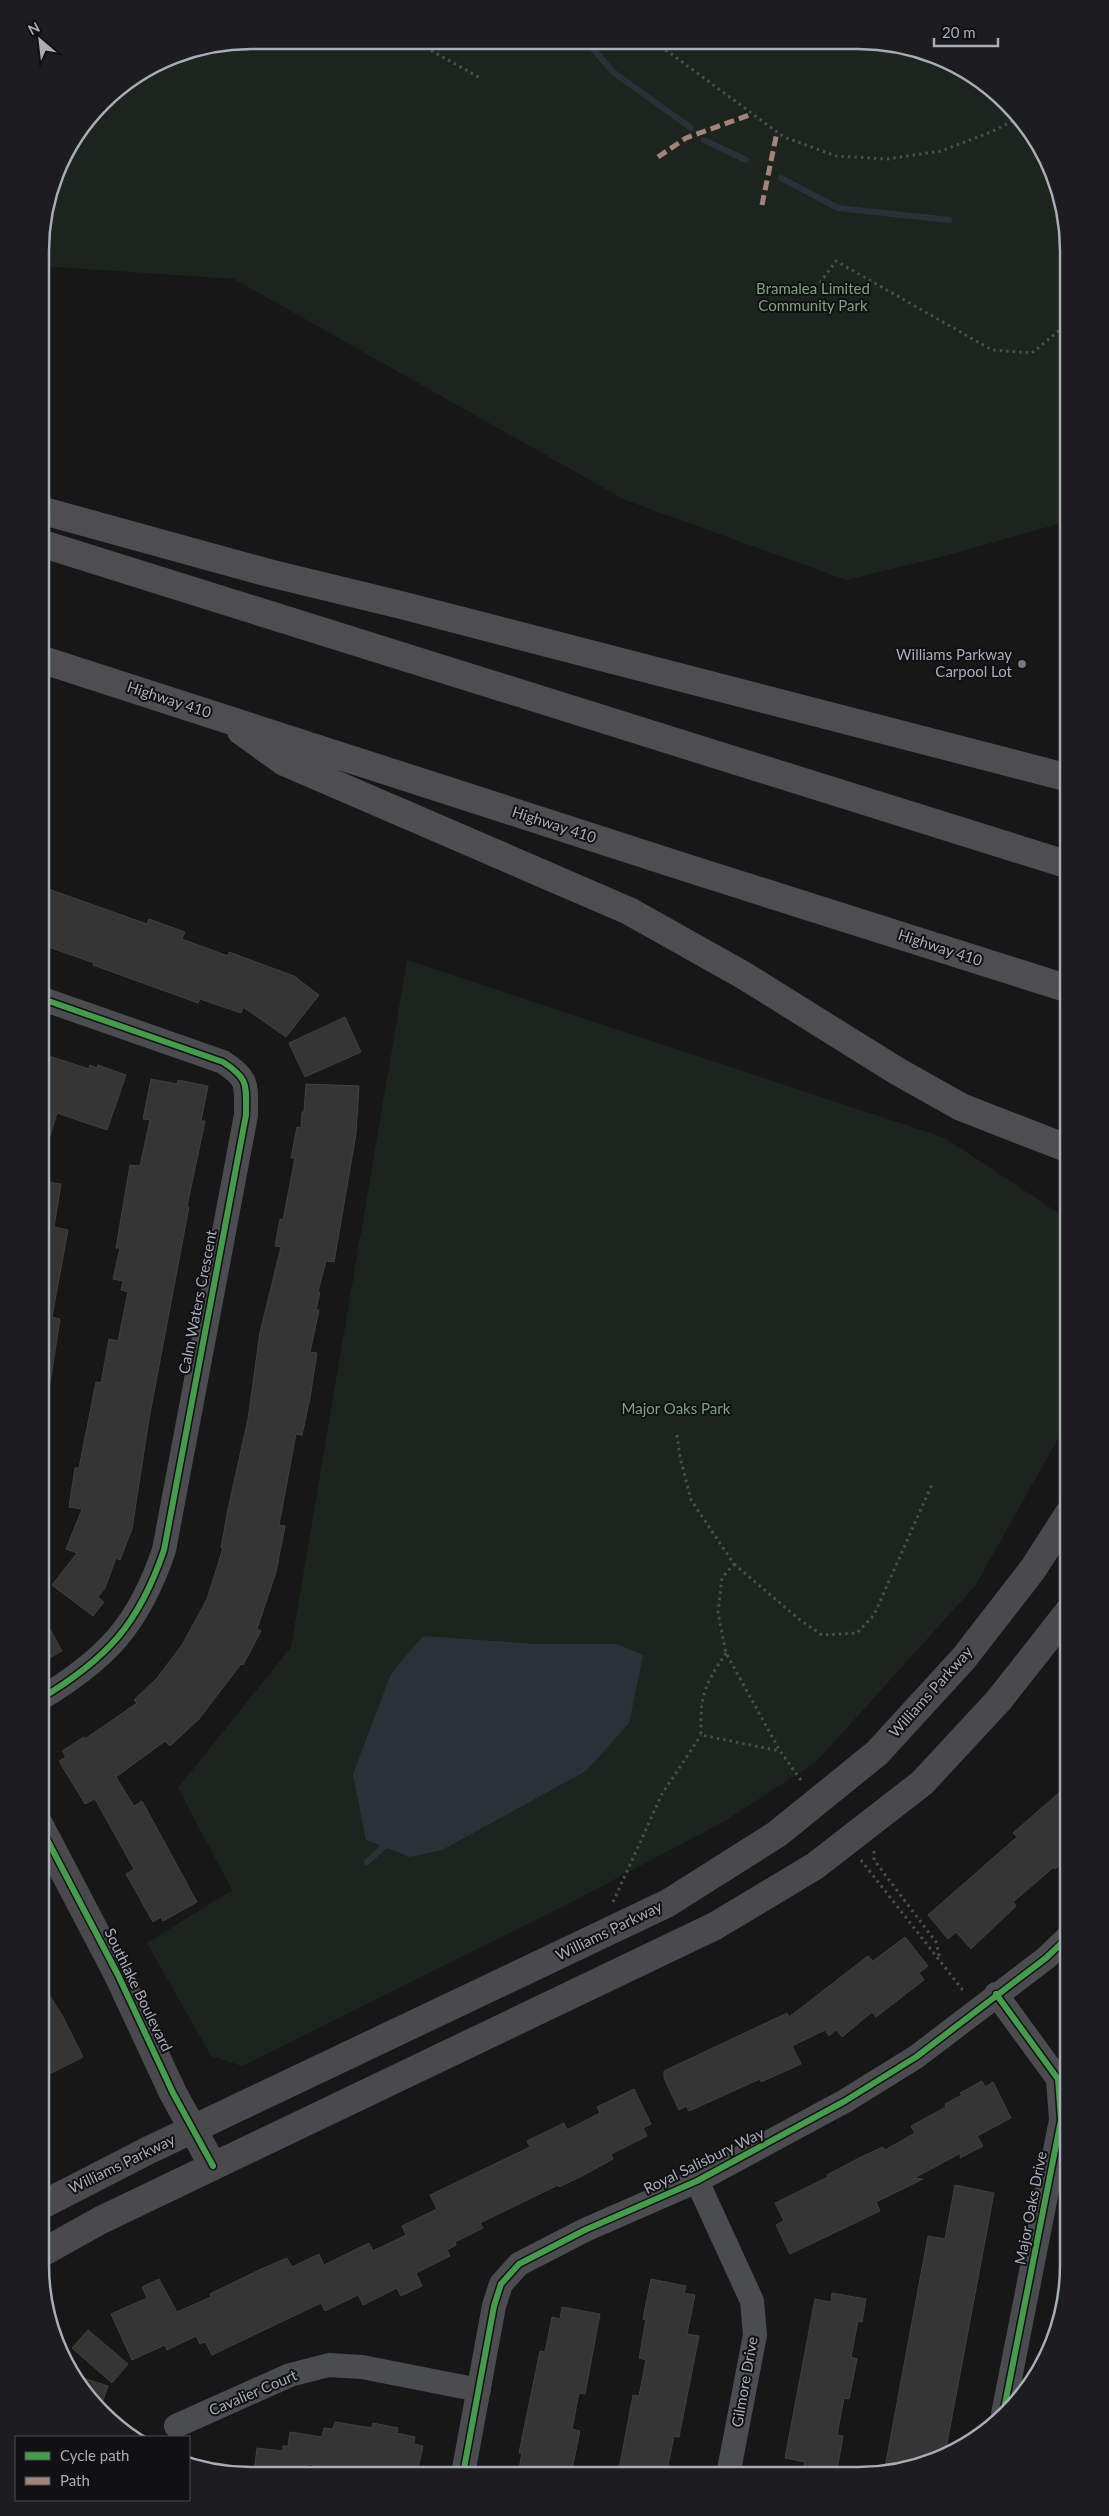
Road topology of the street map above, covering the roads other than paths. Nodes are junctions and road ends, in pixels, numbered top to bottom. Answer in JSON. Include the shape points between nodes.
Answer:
{"nodes":[{"id":1,"x":49,"y":512,"type":"edge"},
{"id":2,"x":49,"y":546,"type":"edge"},
{"id":3,"x":49,"y":662,"type":"edge"},
{"id":4,"x":220,"y":716,"type":"junction"},
{"id":5,"x":1060,"y":776,"type":"edge"},
{"id":6,"x":1060,"y":863,"type":"edge"},
{"id":7,"x":1060,"y":986,"type":"edge"},
{"id":8,"x":49,"y":1001,"type":"edge"},
{"id":9,"x":1060,"y":1146,"type":"edge"},
{"id":10,"x":1060,"y":1527,"type":"edge"},
{"id":11,"x":1060,"y":1623,"type":"edge"},
{"id":12,"x":49,"y":1693,"type":"edge"},
{"id":13,"x":49,"y":1843,"type":"edge"},
{"id":14,"x":1060,"y":1945,"type":"edge"},
{"id":15,"x":996,"y":1994,"type":"junction"},
{"id":16,"x":1060,"y":2106,"type":"edge"},
{"id":17,"x":1060,"y":2125,"type":"edge"},
{"id":18,"x":194,"y":2130,"type":"junction"},
{"id":19,"x":213,"y":2166,"type":"junction"},
{"id":20,"x":697,"y":2180,"type":"junction"},
{"id":21,"x":49,"y":2201,"type":"edge"},
{"id":22,"x":49,"y":2249,"type":"edge"},
{"id":23,"x":479,"y":2390,"type":"junction"},
{"id":24,"x":1005,"y":2403,"type":"edge"},
{"id":25,"x":176,"y":2426,"type":"dead end"},
{"id":26,"x":464,"y":2467,"type":"edge"},
{"id":27,"x":730,"y":2467,"type":"edge"}],
"edges":[{"from":1,"to":5,"type":"highway","via":[[269,573]]},
{"from":2,"to":6,"type":"highway"},
{"from":3,"to":4,"type":"highway","name":"Highway 410"},
{"from":4,"to":7,"type":"highway","name":"Highway 410"},
{"from":4,"to":9,"type":"highway","via":[[284,762],[629,911],[961,1107]]},
{"from":8,"to":12,"type":"street","name":"Calm Waters Crescent","via":[[223,1062],[240,1073],[246,1089],[246,1115],[164,1550],[153,1583],[119,1639],[93,1663]]},
{"from":10,"to":18,"type":"main road","name":"Williams Parkway","via":[[1033,1569],[964,1658],[877,1753],[777,1834],[668,1903]]},
{"from":11,"to":19,"type":"main road","via":[[999,1700],[922,1782],[815,1866],[715,1926]]},
{"from":13,"to":18,"type":"main road","name":"Southlake Boulevard"},
{"from":14,"to":15,"type":"street","name":"Royal Salisbury Way"},
{"from":15,"to":16,"type":"street","name":"Major Oaks Drive","via":[[1058,2079]]},
{"from":15,"to":20,"type":"street","name":"Royal Salisbury Way","via":[[916,2057],[845,2101]]},
{"from":17,"to":24,"type":"street","name":"Major Oaks Drive"},
{"from":18,"to":19,"type":"main road","name":"Southlake Boulevard"},
{"from":18,"to":21,"type":"main road","name":"Williams Parkway"},
{"from":19,"to":22,"type":"main road"},
{"from":20,"to":23,"type":"street","name":"Royal Salisbury Way","via":[[585,2230],[519,2264],[501,2284],[494,2306]]},
{"from":20,"to":27,"type":"street","name":"Gilmore Drive","via":[[752,2301],[755,2335]]},
{"from":23,"to":25,"type":"street","name":"Cavalier Court","via":[[362,2367],[329,2365],[290,2375]]},
{"from":23,"to":26,"type":"street","name":"Royal Salisbury Way"}]}
